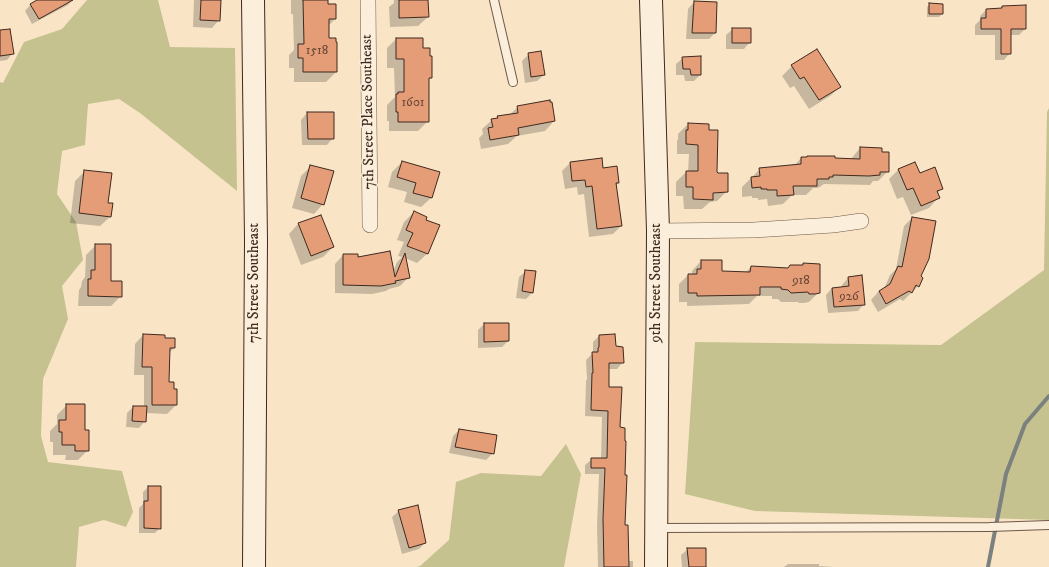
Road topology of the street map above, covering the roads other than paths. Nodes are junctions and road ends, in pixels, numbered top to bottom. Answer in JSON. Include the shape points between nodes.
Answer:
{"nodes":[{"id":1,"x":253,"y":0,"type":"edge"},
{"id":2,"x":368,"y":0,"type":"edge"},
{"id":3,"x":494,"y":0,"type":"edge"},
{"id":4,"x":651,"y":0,"type":"edge"},
{"id":5,"x":513,"y":82,"type":"dead end"},
{"id":6,"x":861,"y":221,"type":"dead end"},
{"id":7,"x":370,"y":225,"type":"dead end"},
{"id":8,"x":658,"y":231,"type":"junction"},
{"id":9,"x":1049,"y":525,"type":"edge"},
{"id":10,"x":656,"y":528,"type":"junction"},
{"id":11,"x":254,"y":567,"type":"edge"},
{"id":12,"x":656,"y":567,"type":"edge"}],
"edges":[{"from":1,"to":11,"type":"street","name":"7th Street Southeast","via":[[256,232]]},
{"from":2,"to":7,"type":"street","name":"7th Street Place Southeast"},
{"from":3,"to":5,"type":"lane"},
{"from":4,"to":8,"type":"street","name":"9th Street Southeast"},
{"from":6,"to":8,"type":"street","via":[[754,230]]},
{"from":8,"to":10,"type":"street","name":"9th Street Southeast"},
{"from":9,"to":10,"type":"lane"},
{"from":10,"to":12,"type":"street","name":"9th Street Southeast"}]}
